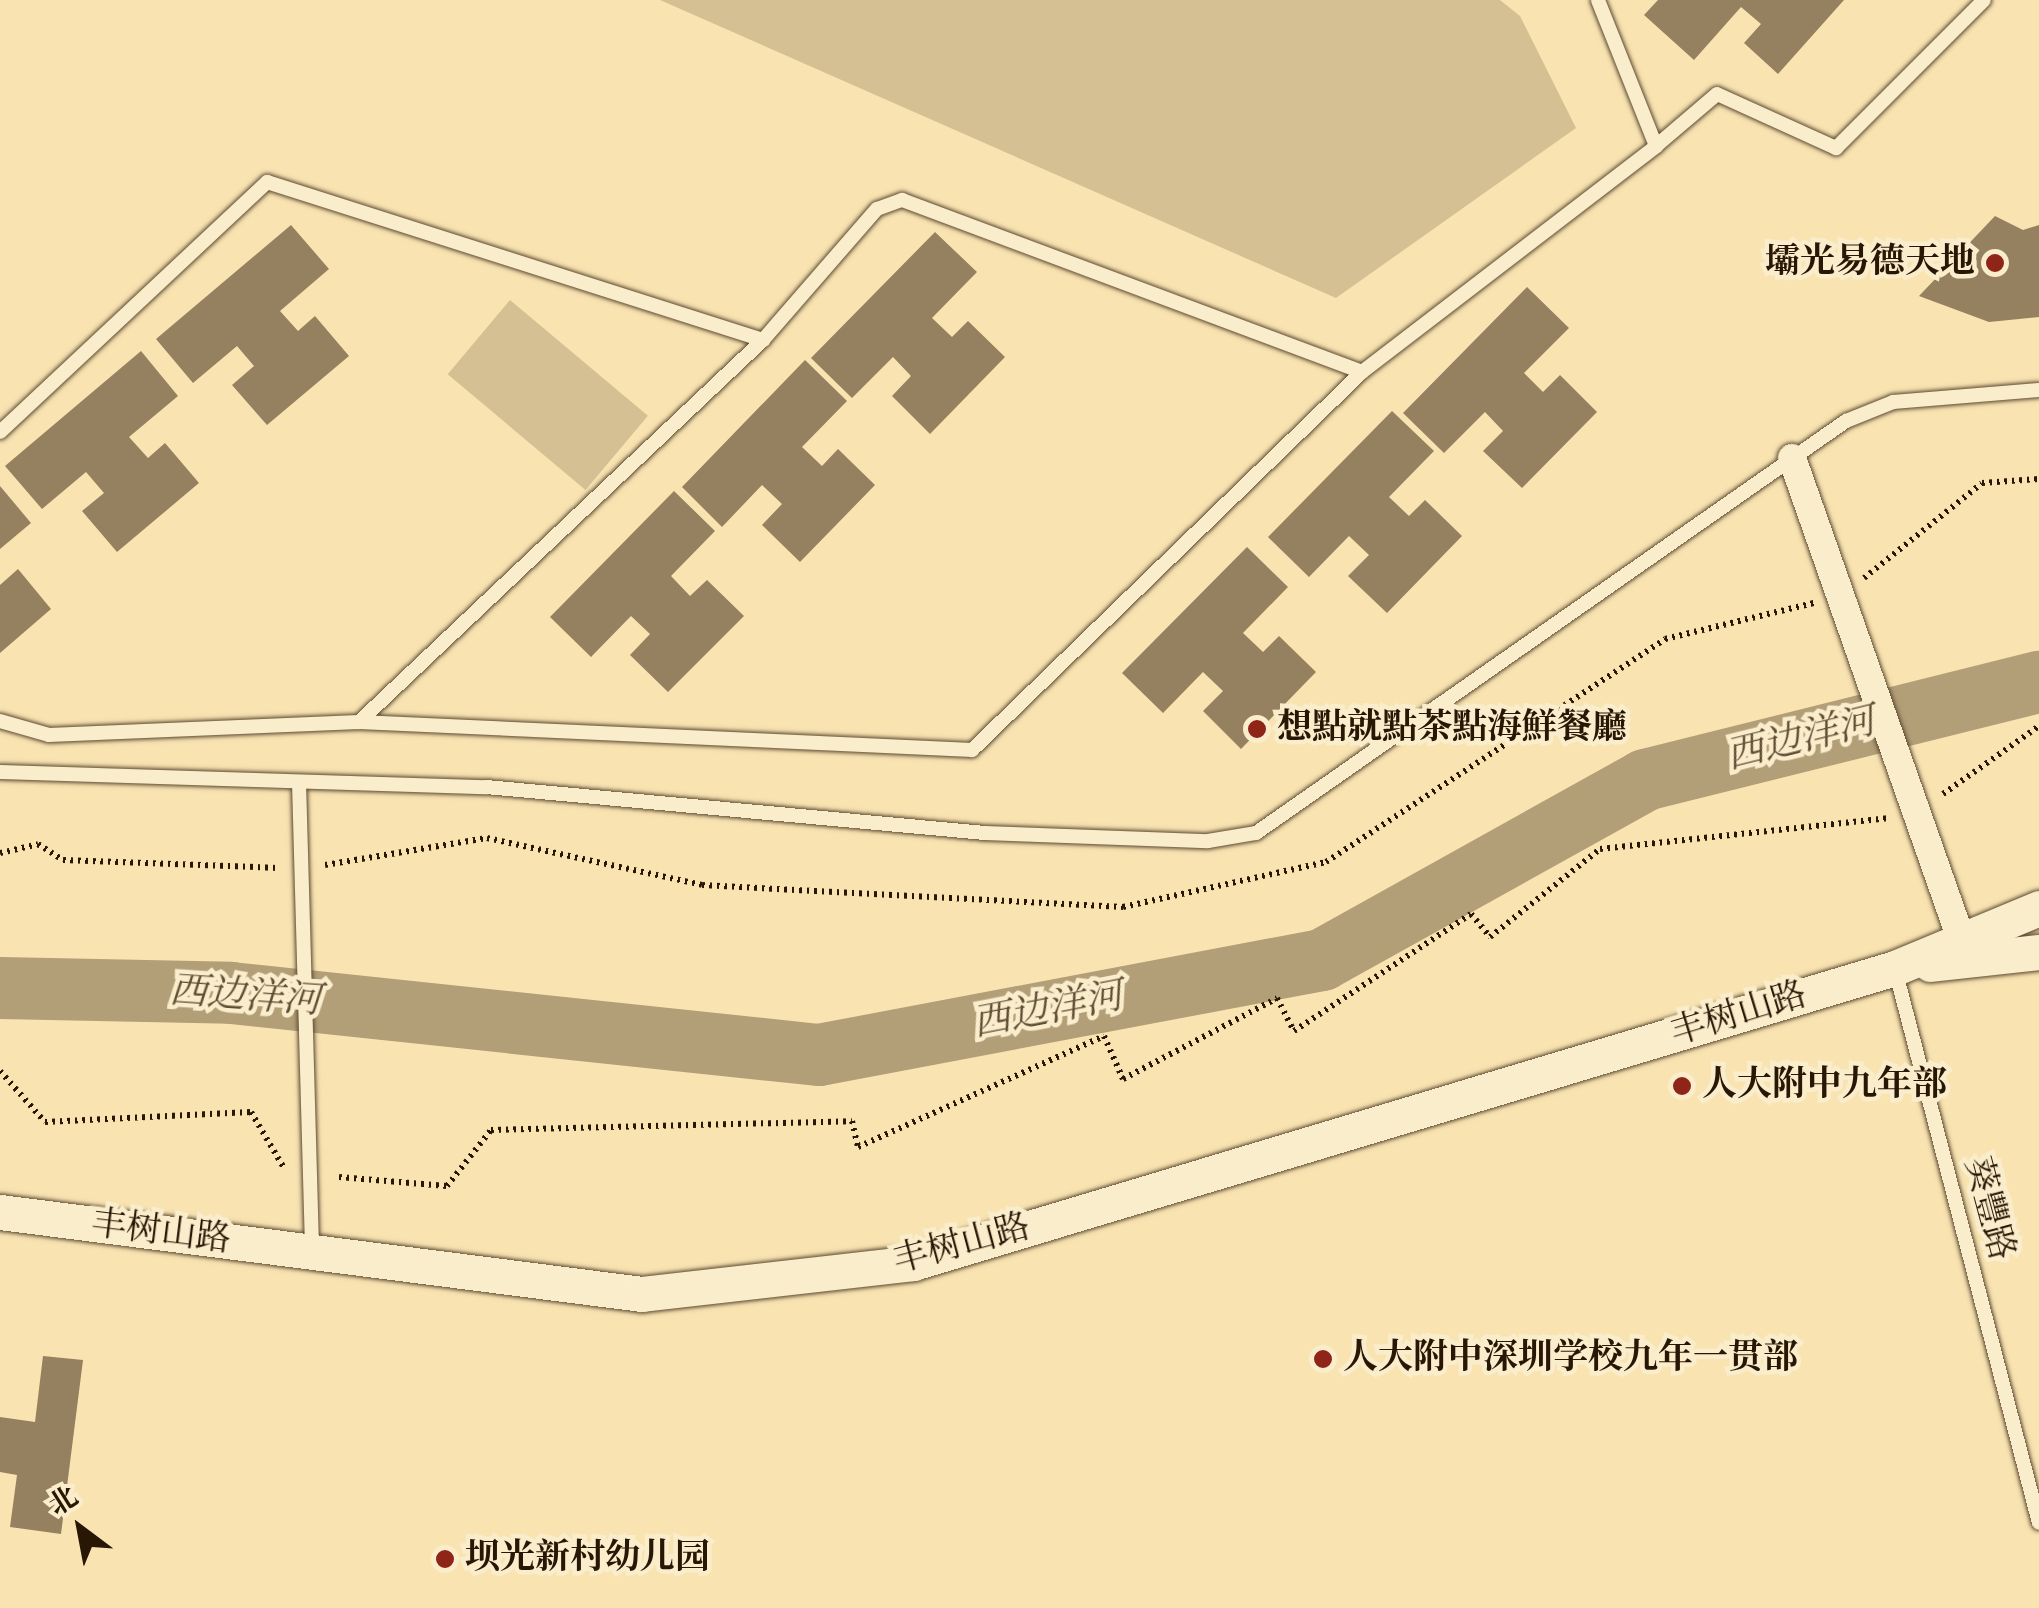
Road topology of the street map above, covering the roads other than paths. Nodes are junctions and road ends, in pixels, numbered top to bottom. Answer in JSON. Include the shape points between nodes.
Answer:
{"nodes":[{"id":1,"x":1598,"y":0,"type":"edge"},
{"id":2,"x":1984,"y":0,"type":"edge"},
{"id":3,"x":1656,"y":146,"type":"junction"},
{"id":4,"x":762,"y":340,"type":"junction"},
{"id":5,"x":1362,"y":372,"type":"junction"},
{"id":6,"x":2039,"y":390,"type":"edge"},
{"id":7,"x":0,"y":432,"type":"edge"},
{"id":8,"x":1792,"y":458,"type":"junction"},
{"id":9,"x":0,"y":721,"type":"edge"},
{"id":10,"x":359,"y":722,"type":"junction"},
{"id":11,"x":0,"y":732,"type":"edge"},
{"id":12,"x":49,"y":735,"type":"junction"},
{"id":13,"x":0,"y":772,"type":"edge"},
{"id":14,"x":299,"y":782,"type":"junction"},
{"id":15,"x":2039,"y":908,"type":"edge"},
{"id":16,"x":1961,"y":939,"type":"junction"},
{"id":17,"x":2039,"y":952,"type":"edge"},
{"id":18,"x":1894,"y":968,"type":"junction"},
{"id":19,"x":0,"y":1212,"type":"edge"},
{"id":20,"x":312,"y":1252,"type":"junction"},
{"id":21,"x":2039,"y":1523,"type":"edge"}],
"edges":[{"from":1,"to":3,"type":"lane"},
{"from":2,"to":3,"type":"lane","via":[[1836,148],[1717,94]]},
{"from":3,"to":5,"type":"lane"},
{"from":4,"to":5,"type":"lane","via":[[877,209],[902,200]]},
{"from":4,"to":7,"type":"lane","via":[[267,182]]},
{"from":4,"to":10,"type":"lane"},
{"from":5,"to":10,"type":"lane","via":[[972,750]]},
{"from":6,"to":8,"type":"lane","via":[[1893,402]]},
{"from":8,"to":14,"type":"lane","via":[[1256,833],[1208,841],[985,833],[486,788]]},
{"from":8,"to":16,"type":"street"},
{"from":9,"to":12,"type":"lane"},
{"from":10,"to":12,"type":"lane"},
{"from":11,"to":12,"type":"lane"},
{"from":13,"to":14,"type":"lane"},
{"from":14,"to":20,"type":"lane"},
{"from":15,"to":16,"type":"street","name":"丰树山路"},
{"from":16,"to":18,"type":"street","name":"丰树山路"},
{"from":17,"to":18,"type":"street","name":"丰树山路"},
{"from":18,"to":20,"type":"street","name":"丰树山路","via":[[913,1263],[642,1294]]},
{"from":18,"to":21,"type":"lane","name":"葵豐路"},
{"from":19,"to":20,"type":"street","name":"丰树山路"}]}
